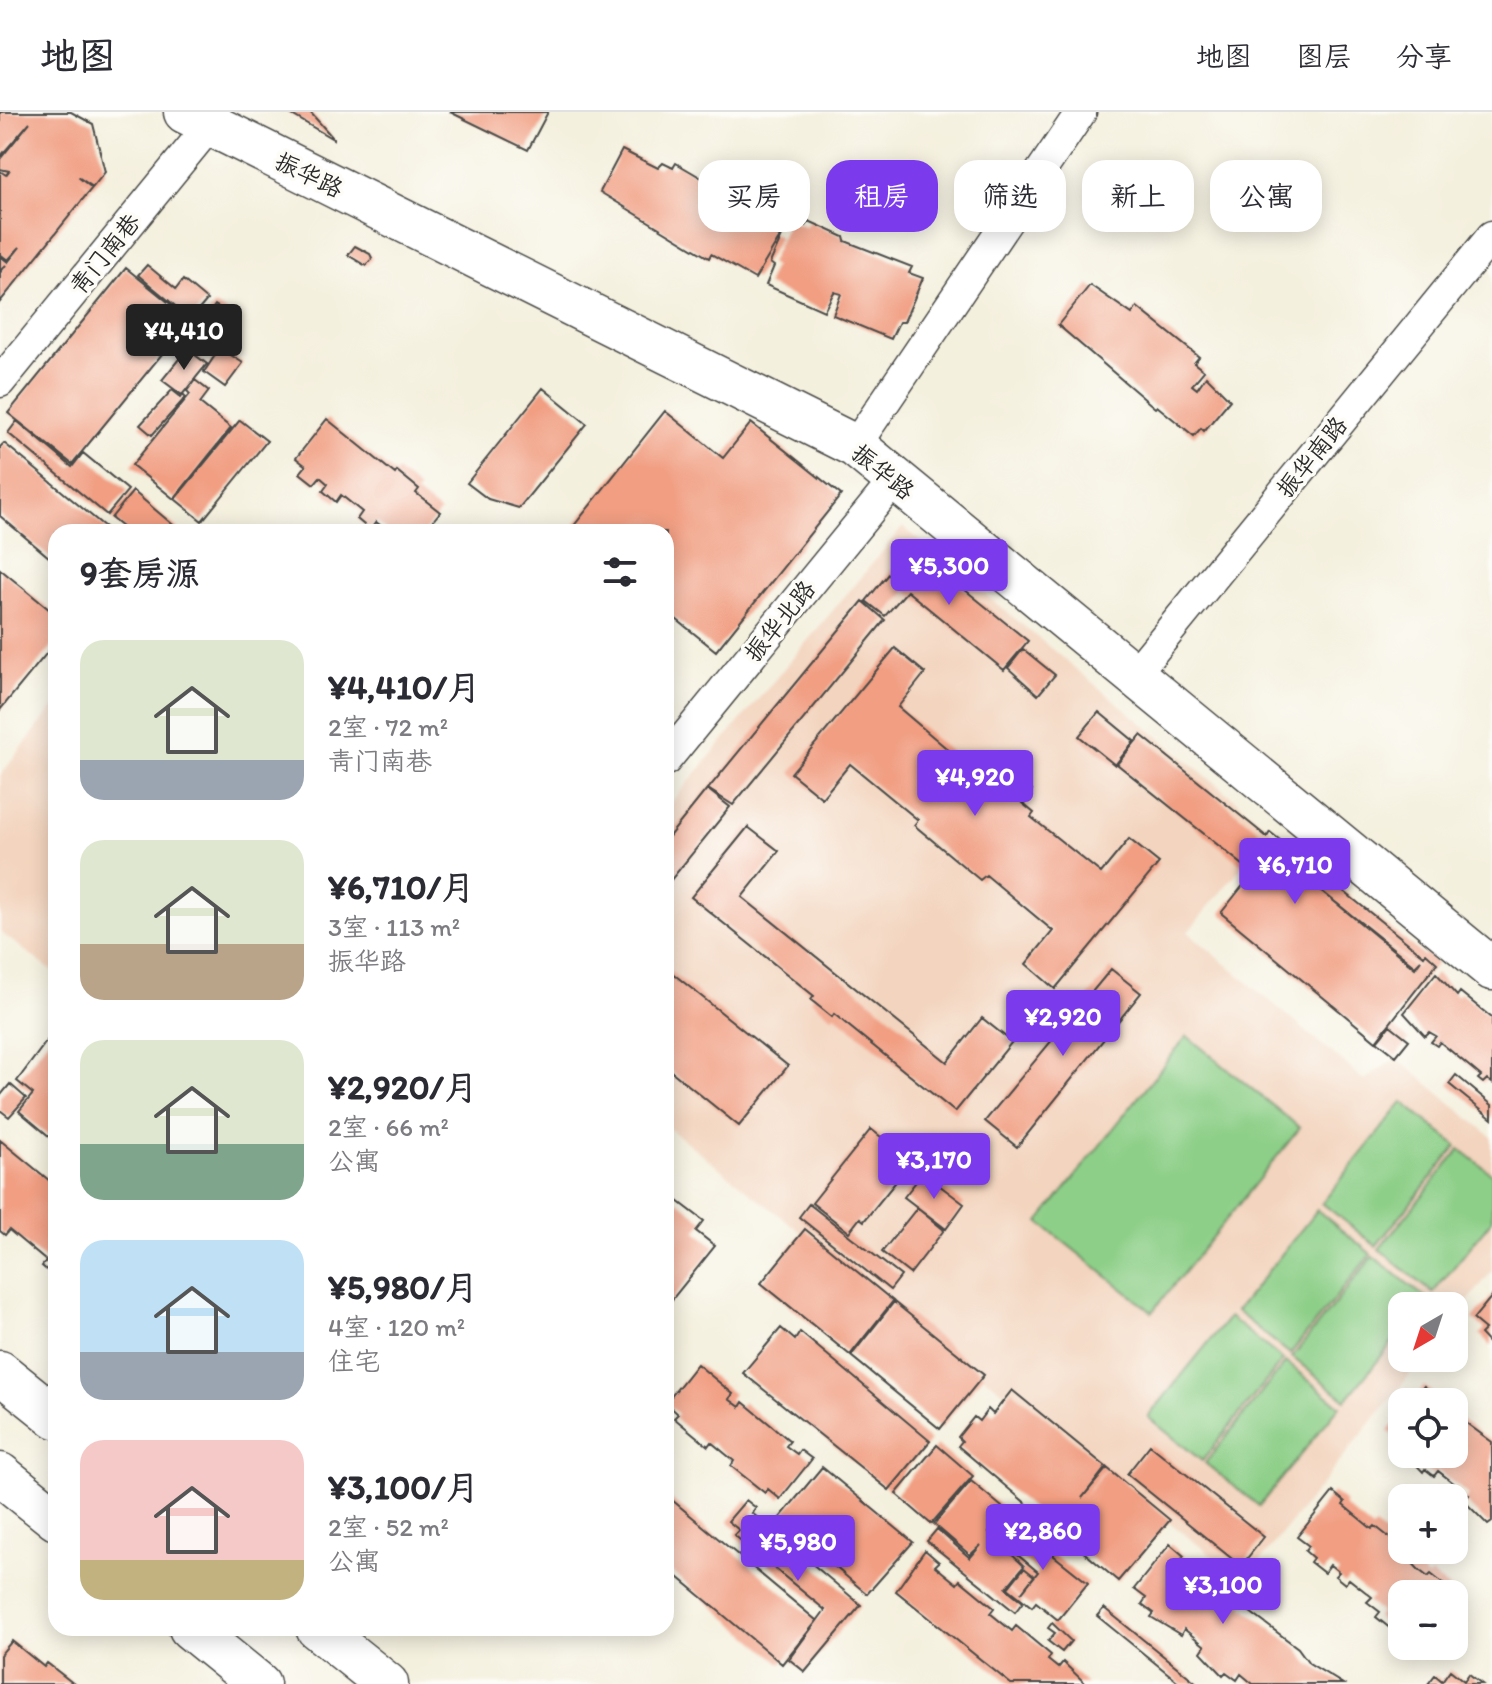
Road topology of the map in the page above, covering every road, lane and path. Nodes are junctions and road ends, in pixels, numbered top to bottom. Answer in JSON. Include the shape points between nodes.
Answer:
{"nodes":[{"id":1,"x":1081,"y":112,"type":"edge"},
{"id":2,"x":197,"y":119,"type":"edge"},
{"id":3,"x":1492,"y":236,"type":"edge"},
{"id":4,"x":0,"y":382,"type":"edge"},
{"id":5,"x":855,"y":446,"type":"junction"},
{"id":6,"x":894,"y":481,"type":"junction"},
{"id":7,"x":1132,"y":677,"type":"junction"},
{"id":8,"x":674,"y":750,"type":"edge"},
{"id":9,"x":1492,"y":969,"type":"edge"},
{"id":10,"x":0,"y":1372,"type":"edge"},
{"id":11,"x":48,"y":1411,"type":"edge"},
{"id":12,"x":0,"y":1474,"type":"edge"},
{"id":13,"x":48,"y":1511,"type":"edge"},
{"id":14,"x":200,"y":1636,"type":"edge"},
{"id":15,"x":327,"y":1636,"type":"edge"},
{"id":16,"x":259,"y":1684,"type":"edge"},
{"id":17,"x":387,"y":1684,"type":"edge"}],
"edges":[{"from":1,"to":5,"type":"street"},
{"from":2,"to":4,"type":"street","name":"青门南巷"},
{"from":2,"to":5,"type":"street","name":"振华路"},
{"from":3,"to":7,"type":"street","name":"振华南路"},
{"from":5,"to":6,"type":"street","name":"振华路"},
{"from":6,"to":7,"type":"street","name":"振华路"},
{"from":6,"to":8,"type":"street","name":"振华北路"},
{"from":7,"to":9,"type":"street","name":"振华路"},
{"from":10,"to":11,"type":"street"},
{"from":12,"to":13,"type":"street"},
{"from":14,"to":16,"type":"street"},
{"from":15,"to":17,"type":"street"}]}
